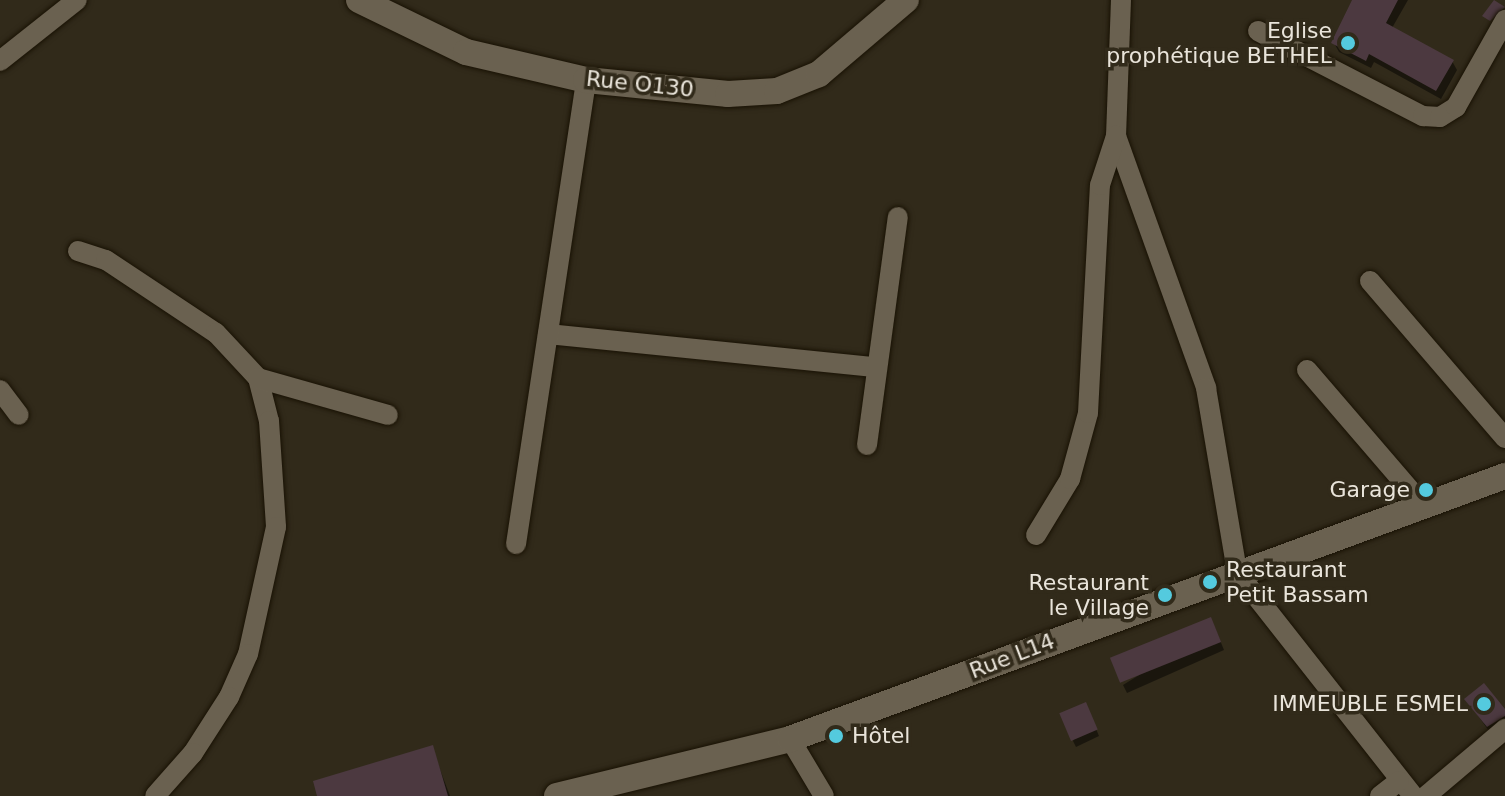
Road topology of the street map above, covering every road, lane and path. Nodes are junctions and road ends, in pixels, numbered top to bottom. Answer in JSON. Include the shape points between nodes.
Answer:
{"nodes":[{"id":1,"x":77,"y":0,"type":"edge"},
{"id":2,"x":359,"y":0,"type":"edge"},
{"id":3,"x":906,"y":0,"type":"edge"},
{"id":4,"x":1121,"y":0,"type":"edge"},
{"id":5,"x":1505,"y":20,"type":"edge"},
{"id":6,"x":1258,"y":31,"type":"dead end"},
{"id":7,"x":0,"y":61,"type":"edge"},
{"id":8,"x":586,"y":80,"type":"junction"},
{"id":9,"x":1116,"y":136,"type":"junction"},
{"id":10,"x":898,"y":217,"type":"dead end"},
{"id":11,"x":78,"y":251,"type":"dead end"},
{"id":12,"x":1370,"y":281,"type":"dead end"},
{"id":13,"x":548,"y":334,"type":"junction"},
{"id":14,"x":874,"y":367,"type":"junction"},
{"id":15,"x":1307,"y":370,"type":"dead end"},
{"id":16,"x":258,"y":378,"type":"junction"},
{"id":17,"x":0,"y":390,"type":"edge"},
{"id":18,"x":19,"y":415,"type":"dead end"},
{"id":19,"x":388,"y":415,"type":"dead end"},
{"id":20,"x":1505,"y":438,"type":"edge"},
{"id":21,"x":867,"y":445,"type":"dead end"},
{"id":22,"x":1505,"y":476,"type":"edge"},
{"id":23,"x":1424,"y":506,"type":"junction"},
{"id":24,"x":1036,"y":535,"type":"dead end"},
{"id":25,"x":516,"y":544,"type":"dead end"},
{"id":26,"x":1237,"y":572,"type":"junction"},
{"id":27,"x":1505,"y":729,"type":"edge"},
{"id":28,"x":790,"y":739,"type":"junction"},
{"id":29,"x":1406,"y":788,"type":"edge"},
{"id":30,"x":155,"y":796,"type":"edge"},
{"id":31,"x":557,"y":796,"type":"edge"},
{"id":32,"x":824,"y":796,"type":"edge"},
{"id":33,"x":1380,"y":796,"type":"edge"},
{"id":34,"x":1426,"y":796,"type":"edge"}],
"edges":[{"from":1,"to":7,"type":"street"},
{"from":2,"to":8,"type":"street","name":"Rue O130","via":[[466,52]]},
{"from":3,"to":8,"type":"street","name":"Rue O130","via":[[819,74],[777,91],[728,94]]},
{"from":4,"to":9,"type":"street"},
{"from":5,"to":6,"type":"street","via":[[1456,107],[1440,117],[1423,116]]},
{"from":8,"to":13,"type":"street"},
{"from":9,"to":24,"type":"street","via":[[1100,185],[1088,413],[1070,479]]},
{"from":9,"to":26,"type":"street","via":[[1206,388]]},
{"from":10,"to":14,"type":"street"},
{"from":11,"to":16,"type":"street","via":[[106,260],[216,333]]},
{"from":12,"to":20,"type":"street"},
{"from":13,"to":14,"type":"street"},
{"from":13,"to":25,"type":"street"},
{"from":14,"to":21,"type":"street"},
{"from":15,"to":23,"type":"street"},
{"from":16,"to":19,"type":"street"},
{"from":16,"to":30,"type":"street","via":[[276,477],[276,527],[262,600],[248,654],[229,697],[193,753]]},
{"from":17,"to":18,"type":"street"},
{"from":22,"to":23,"type":"street","name":"Rue L14"},
{"from":23,"to":26,"type":"street","name":"Rue L14"},
{"from":26,"to":28,"type":"street","name":"Rue L14"},
{"from":26,"to":29,"type":"street"},
{"from":27,"to":34,"type":"street"},
{"from":28,"to":31,"type":"street","name":"Rue L14"},
{"from":28,"to":32,"type":"street"},
{"from":29,"to":33,"type":"street"}]}
